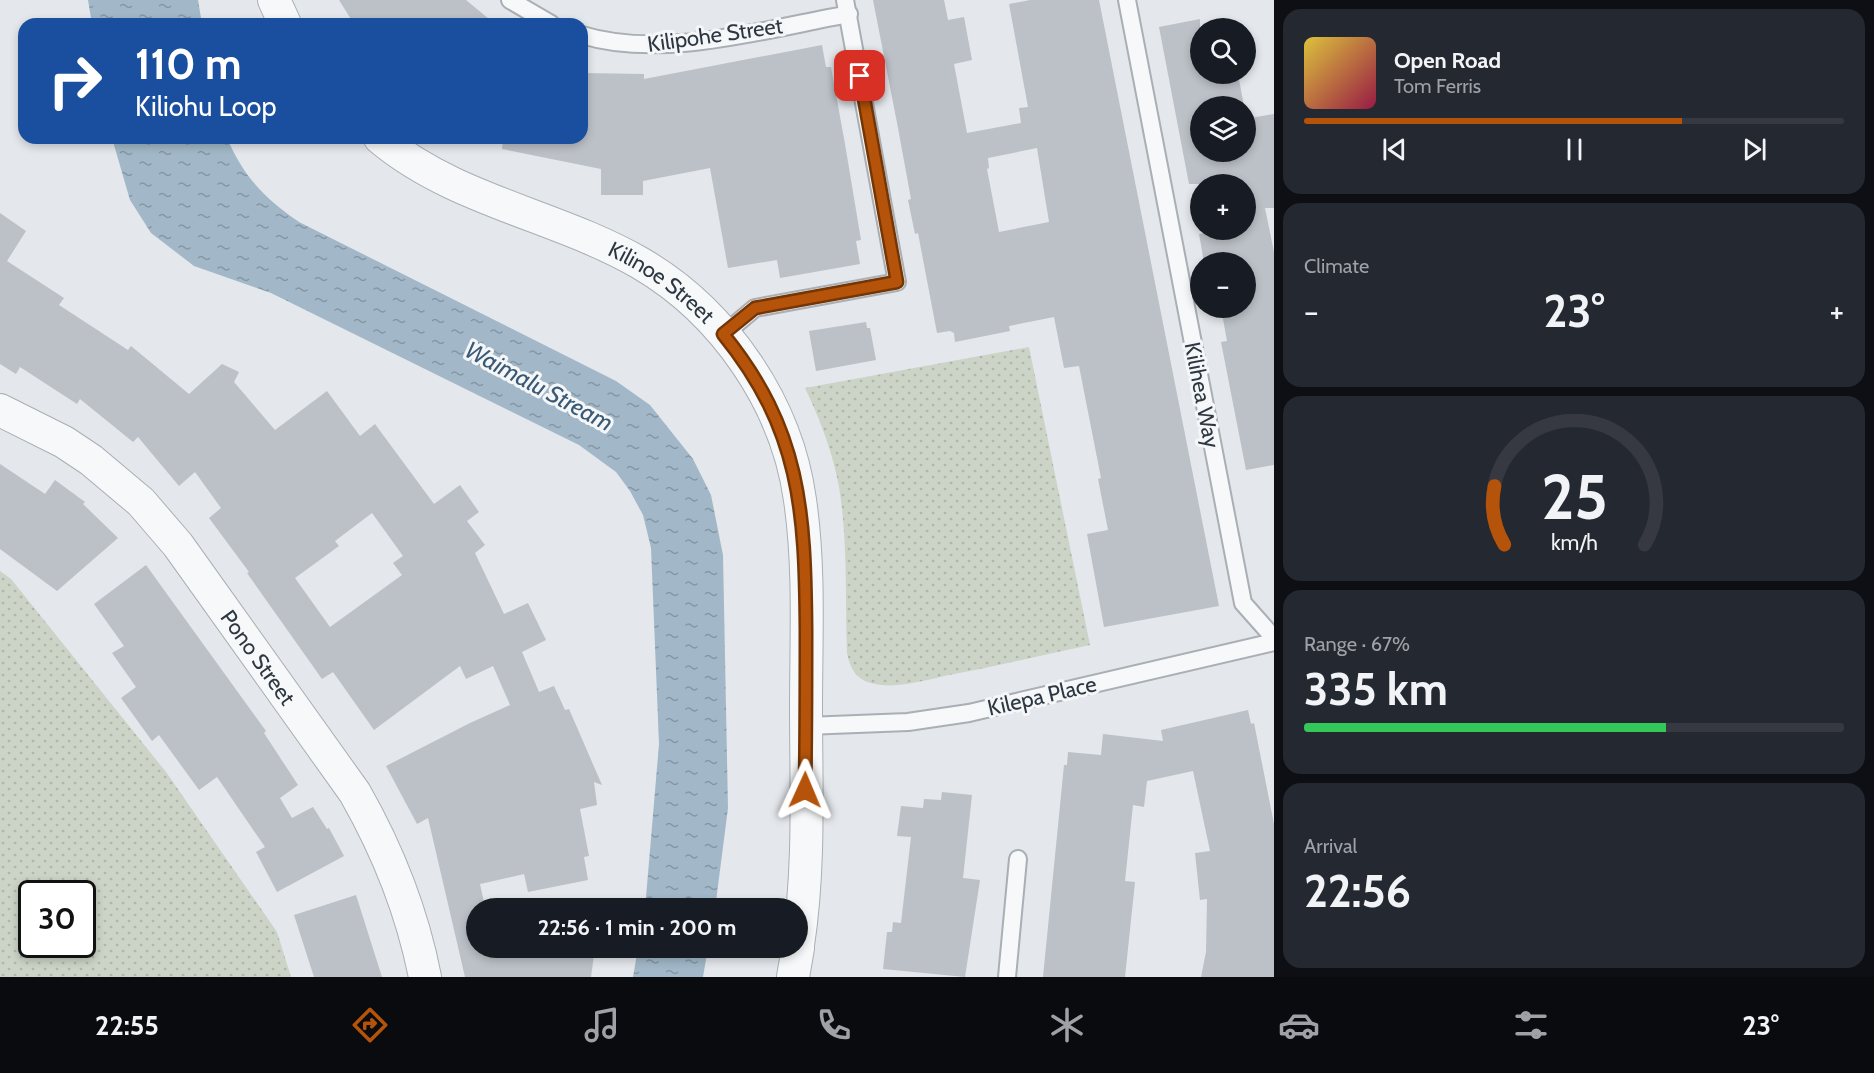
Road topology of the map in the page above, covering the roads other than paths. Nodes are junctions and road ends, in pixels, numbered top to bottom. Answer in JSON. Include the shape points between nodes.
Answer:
{"nodes":[{"id":1,"x":274,"y":0,"type":"edge"},
{"id":2,"x":510,"y":0,"type":"edge"},
{"id":3,"x":1126,"y":0,"type":"edge"},
{"id":4,"x":847,"y":7,"type":"edge"},
{"id":5,"x":282,"y":18,"type":"edge"},
{"id":6,"x":541,"y":18,"type":"edge"},
{"id":7,"x":588,"y":36,"type":"edge"},
{"id":8,"x":388,"y":144,"type":"edge"},
{"id":9,"x":723,"y":334,"type":"junction"},
{"id":10,"x":0,"y":410,"type":"edge"},
{"id":11,"x":1274,"y":640,"type":"edge"},
{"id":12,"x":806,"y":726,"type":"junction"},
{"id":13,"x":1018,"y":859,"type":"dead end"},
{"id":14,"x":803,"y":898,"type":"edge"},
{"id":15,"x":796,"y":958,"type":"edge"},
{"id":16,"x":425,"y":977,"type":"edge"},
{"id":17,"x":793,"y":977,"type":"edge"},
{"id":18,"x":1006,"y":977,"type":"edge"}],
"edges":[{"from":1,"to":5,"type":"street"},
{"from":2,"to":6,"type":"lane"},
{"from":3,"to":11,"type":"lane","name":"Kilihea Way","via":[[1243,603]]},
{"from":4,"to":7,"type":"lane","name":"Kilipohe Street","via":[[665,46]]},
{"from":4,"to":9,"type":"lane","via":[[897,282],[755,308]]},
{"from":8,"to":9,"type":"street","name":"Kilinoe Street","via":[[450,182],[577,233],[641,264],[681,292]]},
{"from":9,"to":12,"type":"street","name":"Kilinoe Street","via":[[767,399],[784,438],[800,498],[806,572]]},
{"from":10,"to":16,"type":"street","name":"Pono Street","via":[[91,460],[141,502],[178,544],[369,817],[404,898]]},
{"from":11,"to":12,"type":"lane","name":"Kilepa Place","via":[[969,713],[908,722]]},
{"from":12,"to":14,"type":"street","name":"Kilinoe Street"},
{"from":13,"to":18,"type":"lane"},
{"from":15,"to":17,"type":"street","name":"Kilinoe Street"}]}
